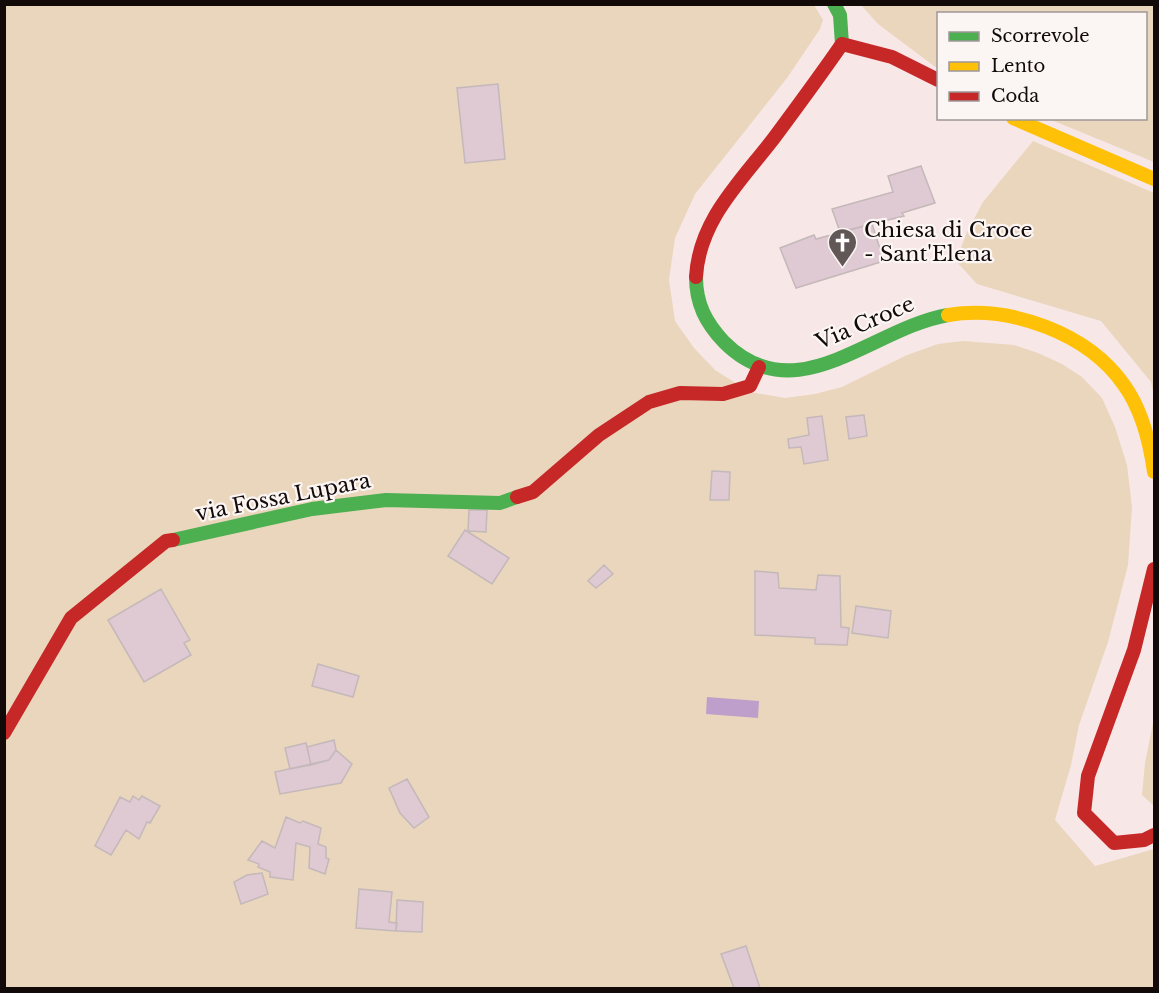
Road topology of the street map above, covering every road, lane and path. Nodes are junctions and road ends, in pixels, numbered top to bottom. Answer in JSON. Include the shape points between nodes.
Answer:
{"nodes":[{"id":1,"x":834,"y":4,"type":"edge"},
{"id":2,"x":842,"y":44,"type":"junction"},
{"id":3,"x":937,"y":79,"type":"edge"},
{"id":4,"x":1018,"y":120,"type":"edge"},
{"id":5,"x":1155,"y":179,"type":"edge"},
{"id":6,"x":759,"y":367,"type":"junction"},
{"id":7,"x":1155,"y":472,"type":"edge"},
{"id":8,"x":1155,"y":569,"type":"edge"},
{"id":9,"x":4,"y":733,"type":"edge"},
{"id":10,"x":1155,"y":835,"type":"edge"}],
"edges":[{"from":1,"to":2,"type":"street","via":[[840,15]]},
{"from":2,"to":3,"type":"street","via":[[892,57]]},
{"from":2,"to":6,"type":"street","name":"Via Croce","via":[[808,94],[718,208],[701,246],[696,280],[701,310],[732,350]]},
{"from":4,"to":5,"type":"street"},
{"from":6,"to":7,"type":"street","name":"Via Croce","via":[[786,371],[833,362],[896,330],[931,318],[962,314],[1020,319],[1075,340],[1099,357],[1124,383],[1140,418]]},
{"from":6,"to":9,"type":"street","name":"via Fossa Lupara","via":[[750,386],[723,394],[680,393],[649,402],[599,435],[533,492],[500,502],[376,501],[312,509],[166,541],[71,618]]},
{"from":8,"to":10,"type":"street","via":[[1134,650],[1088,776],[1084,813],[1114,843]]}]}
